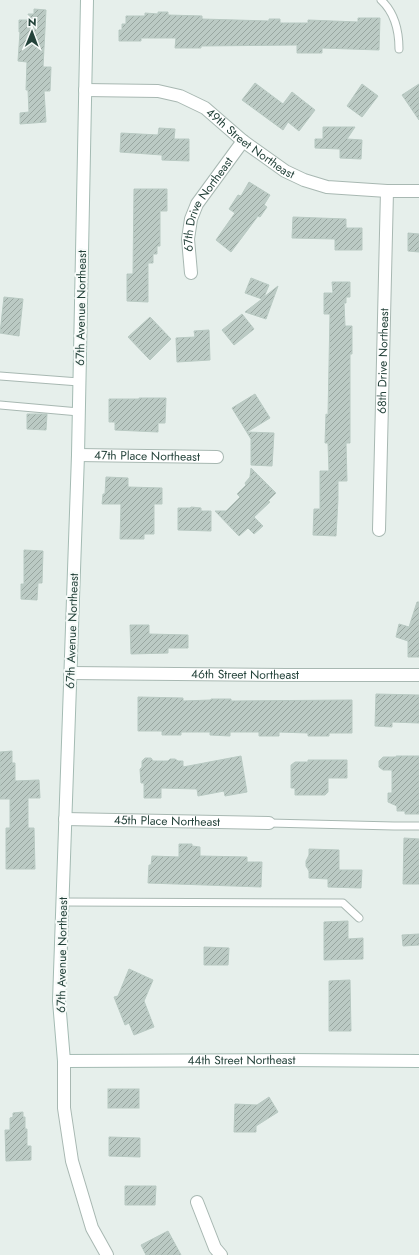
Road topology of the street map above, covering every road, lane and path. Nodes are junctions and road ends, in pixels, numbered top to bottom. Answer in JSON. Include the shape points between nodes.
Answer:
{"nodes":[{"id":1,"x":87,"y":0,"type":"edge"},
{"id":2,"x":381,"y":0,"type":"edge"},
{"id":3,"x":398,"y":49,"type":"dead end"},
{"id":4,"x":85,"y":90,"type":"junction"},
{"id":5,"x":243,"y":141,"type":"junction"},
{"id":6,"x":387,"y":191,"type":"junction"},
{"id":7,"x":419,"y":191,"type":"edge"},
{"id":8,"x":191,"y":273,"type":"dead end"},
{"id":9,"x":0,"y":376,"type":"edge"},
{"id":10,"x":79,"y":382,"type":"junction"},
{"id":11,"x":0,"y":405,"type":"edge"},
{"id":12,"x":79,"y":412,"type":"junction"},
{"id":13,"x":78,"y":456,"type":"junction"},
{"id":14,"x":217,"y":457,"type":"dead end"},
{"id":15,"x":379,"y":530,"type":"dead end"},
{"id":16,"x":70,"y":673,"type":"junction"},
{"id":17,"x":419,"y":675,"type":"edge"},
{"id":18,"x":65,"y":819,"type":"junction"},
{"id":19,"x":269,"y":823,"type":"joint"},
{"id":20,"x":419,"y":826,"type":"edge"},
{"id":21,"x":62,"y":902,"type":"junction"},
{"id":22,"x":359,"y":918,"type":"dead end"},
{"id":23,"x":419,"y":1060,"type":"edge"},
{"id":24,"x":64,"y":1061,"type":"junction"},
{"id":25,"x":197,"y":1202,"type":"dead end"},
{"id":26,"x":107,"y":1255,"type":"edge"},
{"id":27,"x":221,"y":1255,"type":"edge"}],
"edges":[{"from":1,"to":4,"type":"street","name":"67th Avenue Northeast"},
{"from":2,"to":3,"type":"lane","via":[[395,21],[399,35]]},
{"from":4,"to":5,"type":"street","name":"49th Street Northeast","via":[[158,91],[180,96],[205,108]]},
{"from":4,"to":10,"type":"street","name":"67th Avenue Northeast"},
{"from":5,"to":6,"type":"street","name":"49th Street Northeast","via":[[285,171],[304,180],[327,187]]},
{"from":5,"to":8,"type":"street","name":"67th Drive Northeast","via":[[197,204],[191,219],[188,239]]},
{"from":6,"to":7,"type":"street","name":"49th Street Northeast"},
{"from":6,"to":15,"type":"street","name":"68th Drive Northeast"},
{"from":9,"to":10,"type":"lane"},
{"from":10,"to":12,"type":"street","name":"67th Avenue Northeast"},
{"from":11,"to":12,"type":"lane"},
{"from":12,"to":13,"type":"street","name":"67th Avenue Northeast"},
{"from":13,"to":14,"type":"street","name":"47th Place Northeast"},
{"from":13,"to":16,"type":"street","name":"67th Avenue Northeast"},
{"from":16,"to":17,"type":"street","name":"46th Street Northeast"},
{"from":16,"to":18,"type":"street","name":"67th Avenue Northeast"},
{"from":18,"to":19,"type":"street","name":"45th Place Northeast"},
{"from":18,"to":21,"type":"street","name":"67th Avenue Northeast"},
{"from":19,"to":20,"type":"lane"},
{"from":21,"to":22,"type":"lane","via":[[343,903]]},
{"from":21,"to":24,"type":"street","name":"67th Avenue Northeast","via":[[59,1001]]},
{"from":23,"to":24,"type":"street","name":"44th Street Northeast"},
{"from":24,"to":26,"type":"street","name":"67th Avenue Northeast","via":[[64,1108],[72,1161],[92,1228]]},
{"from":25,"to":27,"type":"street","via":[[214,1248]]}]}
